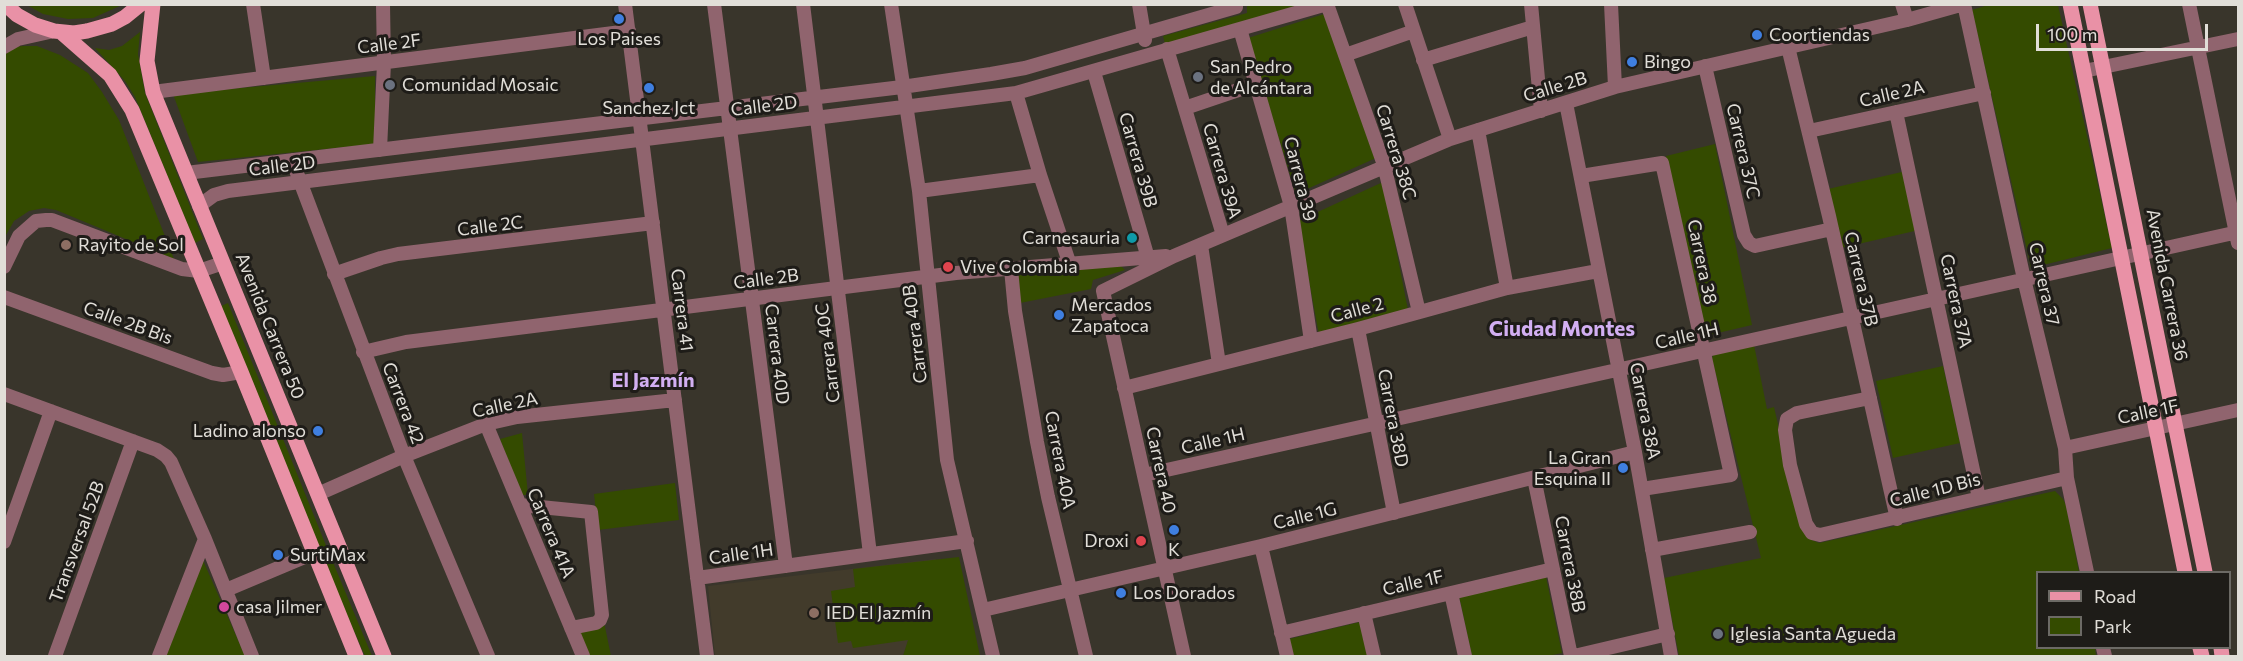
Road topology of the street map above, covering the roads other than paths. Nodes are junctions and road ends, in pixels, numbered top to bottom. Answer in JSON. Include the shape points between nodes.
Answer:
{"nodes":[{"id":1,"x":5,"y":4,"type":"edge"},
{"id":2,"x":141,"y":4,"type":"edge"},
{"id":3,"x":153,"y":4,"type":"edge"},
{"id":4,"x":253,"y":4,"type":"edge"},
{"id":5,"x":383,"y":4,"type":"edge"},
{"id":6,"x":626,"y":4,"type":"edge"},
{"id":7,"x":714,"y":4,"type":"edge"},
{"id":8,"x":803,"y":4,"type":"edge"},
{"id":9,"x":891,"y":4,"type":"edge"},
{"id":10,"x":1139,"y":4,"type":"edge"},
{"id":11,"x":1327,"y":4,"type":"edge"},
{"id":12,"x":1405,"y":4,"type":"edge"},
{"id":13,"x":1531,"y":4,"type":"edge"},
{"id":14,"x":1611,"y":4,"type":"edge"},
{"id":15,"x":1902,"y":4,"type":"edge"},
{"id":16,"x":1964,"y":4,"type":"edge"},
{"id":17,"x":2070,"y":4,"type":"edge"},
{"id":18,"x":2090,"y":4,"type":"edge"},
{"id":19,"x":2189,"y":4,"type":"edge"},
{"id":20,"x":1236,"y":7,"type":"dead end"},
{"id":21,"x":1907,"y":20,"type":"junction"},
{"id":22,"x":1533,"y":27,"type":"junction"},
{"id":23,"x":1240,"y":28,"type":"junction"},
{"id":24,"x":57,"y":31,"type":"junction"},
{"id":25,"x":629,"y":31,"type":"junction"},
{"id":26,"x":1414,"y":31,"type":"junction"},
{"id":27,"x":1144,"y":33,"type":"junction"},
{"id":28,"x":2238,"y":39,"type":"edge"},
{"id":29,"x":1788,"y":47,"type":"junction"},
{"id":30,"x":4,"y":48,"type":"edge"},
{"id":31,"x":2198,"y":48,"type":"junction"},
{"id":32,"x":1167,"y":49,"type":"junction"},
{"id":33,"x":1148,"y":54,"type":"junction"},
{"id":34,"x":1345,"y":55,"type":"junction"},
{"id":35,"x":1423,"y":60,"type":"junction"},
{"id":36,"x":384,"y":63,"type":"junction"},
{"id":37,"x":1705,"y":66,"type":"junction"},
{"id":38,"x":2103,"y":67,"type":"junction"},
{"id":39,"x":2084,"y":71,"type":"junction"},
{"id":40,"x":1094,"y":72,"type":"junction"},
{"id":41,"x":264,"y":78,"type":"junction"},
{"id":42,"x":1256,"y":84,"type":"junction"},
{"id":43,"x":902,"y":87,"type":"junction"},
{"id":44,"x":1615,"y":87,"type":"junction"},
{"id":45,"x":153,"y":92,"type":"junction"},
{"id":46,"x":1016,"y":93,"type":"junction"},
{"id":47,"x":1984,"y":93,"type":"junction"},
{"id":48,"x":814,"y":97,"type":"junction"},
{"id":49,"x":1566,"y":103,"type":"junction"},
{"id":50,"x":905,"y":107,"type":"junction"},
{"id":51,"x":728,"y":108,"type":"junction"},
{"id":52,"x":1185,"y":108,"type":"junction"},
{"id":53,"x":1541,"y":111,"type":"junction"},
{"id":54,"x":1896,"y":112,"type":"junction"},
{"id":55,"x":640,"y":118,"type":"junction"},
{"id":56,"x":817,"y":118,"type":"junction"},
{"id":57,"x":730,"y":129,"type":"junction"},
{"id":58,"x":1478,"y":130,"type":"junction"},
{"id":59,"x":1809,"y":131,"type":"junction"},
{"id":60,"x":1450,"y":139,"type":"junction"},
{"id":61,"x":642,"y":140,"type":"junction"},
{"id":62,"x":380,"y":150,"type":"junction"},
{"id":63,"x":292,"y":160,"type":"junction"},
{"id":64,"x":1384,"y":165,"type":"junction"},
{"id":65,"x":186,"y":173,"type":"junction"},
{"id":66,"x":1040,"y":175,"type":"junction"},
{"id":67,"x":1581,"y":176,"type":"junction"},
{"id":68,"x":299,"y":182,"type":"junction"},
{"id":69,"x":919,"y":191,"type":"junction"},
{"id":70,"x":199,"y":206,"type":"junction"},
{"id":71,"x":1291,"y":206,"type":"junction"},
{"id":72,"x":653,"y":223,"type":"junction"},
{"id":73,"x":1832,"y":229,"type":"junction"},
{"id":74,"x":1222,"y":235,"type":"junction"},
{"id":75,"x":2238,"y":236,"type":"edge"},
{"id":76,"x":1201,"y":245,"type":"junction"},
{"id":77,"x":2141,"y":253,"type":"junction"},
{"id":78,"x":1174,"y":256,"type":"junction"},
{"id":79,"x":2122,"y":257,"type":"junction"},
{"id":80,"x":1148,"y":258,"type":"junction"},
{"id":81,"x":223,"y":263,"type":"junction"},
{"id":82,"x":1070,"y":265,"type":"junction"},
{"id":83,"x":4,"y":267,"type":"edge"},
{"id":84,"x":1011,"y":269,"type":"junction"},
{"id":85,"x":199,"y":271,"type":"junction"},
{"id":86,"x":1598,"y":271,"type":"junction"},
{"id":87,"x":334,"y":273,"type":"junction"},
{"id":88,"x":926,"y":276,"type":"junction"},
{"id":89,"x":2024,"y":279,"type":"junction"},
{"id":90,"x":838,"y":288,"type":"junction"},
{"id":91,"x":1507,"y":288,"type":"junction"},
{"id":92,"x":1103,"y":291,"type":"joint"},
{"id":93,"x":4,"y":297,"type":"edge"},
{"id":94,"x":752,"y":299,"type":"junction"},
{"id":95,"x":1937,"y":299,"type":"junction"},
{"id":96,"x":664,"y":310,"type":"junction"},
{"id":97,"x":1419,"y":312,"type":"junction"},
{"id":98,"x":1852,"y":318,"type":"junction"},
{"id":99,"x":1358,"y":329,"type":"junction"},
{"id":100,"x":1311,"y":341,"type":"junction"},
{"id":101,"x":1703,"y":351,"type":"junction"},
{"id":102,"x":363,"y":352,"type":"junction"},
{"id":103,"x":1219,"y":364,"type":"junction"},
{"id":104,"x":1619,"y":369,"type":"junction"},
{"id":105,"x":241,"y":372,"type":"junction"},
{"id":106,"x":1124,"y":388,"type":"junction"},
{"id":107,"x":4,"y":394,"type":"edge"},
{"id":108,"x":1870,"y":398,"type":"junction"},
{"id":109,"x":675,"y":400,"type":"junction"},
{"id":110,"x":2238,"y":410,"type":"edge"},
{"id":111,"x":51,"y":411,"type":"junction"},
{"id":112,"x":1376,"y":423,"type":"junction"},
{"id":113,"x":486,"y":424,"type":"junction"},
{"id":114,"x":2175,"y":424,"type":"junction"},
{"id":115,"x":2156,"y":428,"type":"junction"},
{"id":116,"x":133,"y":441,"type":"junction"},
{"id":117,"x":2065,"y":448,"type":"junction"},
{"id":118,"x":1635,"y":452,"type":"junction"},
{"id":119,"x":404,"y":456,"type":"junction"},
{"id":120,"x":1144,"y":475,"type":"junction"},
{"id":121,"x":1534,"y":478,"type":"junction"},
{"id":122,"x":2067,"y":478,"type":"junction"},
{"id":123,"x":1642,"y":489,"type":"junction"},
{"id":124,"x":318,"y":494,"type":"junction"},
{"id":125,"x":1979,"y":498,"type":"junction"},
{"id":126,"x":520,"y":505,"type":"junction"},
{"id":127,"x":1394,"y":513,"type":"junction"},
{"id":128,"x":1896,"y":519,"type":"junction"},
{"id":129,"x":1750,"y":532,"type":"dead end"},
{"id":130,"x":205,"y":539,"type":"junction"},
{"id":131,"x":967,"y":541,"type":"junction"},
{"id":132,"x":4,"y":542,"type":"edge"},
{"id":133,"x":1261,"y":546,"type":"junction"},
{"id":134,"x":1652,"y":550,"type":"junction"},
{"id":135,"x":314,"y":553,"type":"junction"},
{"id":136,"x":870,"y":554,"type":"junction"},
{"id":137,"x":786,"y":566,"type":"junction"},
{"id":138,"x":1164,"y":568,"type":"junction"},
{"id":139,"x":1553,"y":569,"type":"junction"},
{"id":140,"x":2087,"y":571,"type":"edge"},
{"id":141,"x":2185,"y":571,"type":"edge"},
{"id":142,"x":2205,"y":571,"type":"edge"},
{"id":143,"x":697,"y":578,"type":"junction"},
{"id":144,"x":226,"y":590,"type":"junction"},
{"id":145,"x":1070,"y":590,"type":"junction"},
{"id":146,"x":1451,"y":593,"type":"junction"},
{"id":147,"x":983,"y":610,"type":"junction"},
{"id":148,"x":1364,"y":614,"type":"junction"},
{"id":149,"x":571,"y":628,"type":"junction"},
{"id":150,"x":1281,"y":633,"type":"junction"},
{"id":151,"x":1668,"y":634,"type":"junction"},
{"id":152,"x":55,"y":657,"type":"edge"},
{"id":153,"x":159,"y":657,"type":"edge"},
{"id":154,"x":252,"y":657,"type":"edge"},
{"id":155,"x":356,"y":657,"type":"edge"},
{"id":156,"x":384,"y":657,"type":"edge"},
{"id":157,"x":488,"y":657,"type":"edge"},
{"id":158,"x":583,"y":657,"type":"edge"},
{"id":159,"x":707,"y":657,"type":"edge"},
{"id":160,"x":993,"y":657,"type":"edge"},
{"id":161,"x":1086,"y":657,"type":"edge"},
{"id":162,"x":1184,"y":657,"type":"edge"},
{"id":163,"x":1287,"y":657,"type":"edge"},
{"id":164,"x":1374,"y":657,"type":"edge"},
{"id":165,"x":1465,"y":657,"type":"edge"},
{"id":166,"x":1572,"y":657,"type":"edge"},
{"id":167,"x":1671,"y":657,"type":"edge"}],
"edges":[{"from":1,"to":24,"type":"main road","via":[[35,25]]},
{"from":2,"to":24,"type":"main road","via":[[100,29]]},
{"from":3,"to":45,"type":"main road","name":"Avenida Carrera 50","via":[[147,61]]},
{"from":4,"to":41,"type":"street"},
{"from":5,"to":36,"type":"street"},
{"from":6,"to":25,"type":"street","name":"Carrera 41"},
{"from":7,"to":51,"type":"street","name":"Carrera 40D"},
{"from":8,"to":48,"type":"street","name":"Carrera 40C"},
{"from":9,"to":43,"type":"street","name":"Carrera 40B"},
{"from":10,"to":27,"type":"street"},
{"from":11,"to":23,"type":"street","name":"Calle 2D"},
{"from":11,"to":34,"type":"street","name":"Carrera 38C"},
{"from":12,"to":26,"type":"street"},
{"from":13,"to":22,"type":"street"},
{"from":14,"to":44,"type":"street"},
{"from":15,"to":21,"type":"street"},
{"from":16,"to":21,"type":"street","name":"Calle 2B"},
{"from":16,"to":47,"type":"street","name":"Carrera 37"},
{"from":17,"to":39,"type":"main road"},
{"from":18,"to":38,"type":"main road","name":"Avenida Carrera 36"},
{"from":19,"to":31,"type":"street"},
{"from":20,"to":27,"type":"street"},
{"from":21,"to":29,"type":"street","name":"Calle 2B"},
{"from":22,"to":35,"type":"street"},
{"from":22,"to":53,"type":"street"},
{"from":23,"to":32,"type":"street","name":"Calle 2D"},
{"from":23,"to":42,"type":"street","name":"Carrera 39"},
{"from":24,"to":30,"type":"street","via":[[18,39]]},
{"from":24,"to":85,"type":"main road","via":[[102,67],[132,110]]},
{"from":25,"to":36,"type":"street","name":"Calle 2F"},
{"from":25,"to":55,"type":"street","name":"Carrera 41"},
{"from":26,"to":34,"type":"street"},
{"from":26,"to":35,"type":"street"},
{"from":27,"to":33,"type":"street"},
{"from":27,"to":43,"type":"street","name":"Calle 2D","via":[[1025,68]]},
{"from":28,"to":31,"type":"street"},
{"from":29,"to":37,"type":"street","name":"Calle 2B"},
{"from":29,"to":59,"type":"street","name":"Carrera 37B"},
{"from":31,"to":38,"type":"street"},
{"from":31,"to":75,"type":"street"},
{"from":32,"to":33,"type":"street","name":"Calle 2D"},
{"from":32,"to":52,"type":"street","name":"Carrera 39A"},
{"from":33,"to":40,"type":"street","name":"Calle 2D"},
{"from":34,"to":64,"type":"street","name":"Carrera 38C"},
{"from":35,"to":60,"type":"street"},
{"from":36,"to":41,"type":"street","name":"Calle 2F"},
{"from":36,"to":62,"type":"street"},
{"from":37,"to":44,"type":"street","name":"Calle 2B"},
{"from":37,"to":73,"type":"street","name":"Carrera 37C","via":[[1744,236],[1749,243],[1755,246]]},
{"from":38,"to":39,"type":"street"},
{"from":38,"to":77,"type":"main road","name":"Avenida Carrera 36"},
{"from":39,"to":79,"type":"main road"},
{"from":40,"to":46,"type":"street","name":"Calle 2D"},
{"from":40,"to":80,"type":"street","name":"Carrera 39B"},
{"from":41,"to":45,"type":"street","name":"Calle 2F"},
{"from":42,"to":52,"type":"street"},
{"from":42,"to":71,"type":"street","name":"Carrera 39"},
{"from":43,"to":48,"type":"street","name":"Calle 2D"},
{"from":43,"to":50,"type":"street","name":"Carrera 40B"},
{"from":44,"to":49,"type":"street","name":"Calle 2B"},
{"from":45,"to":65,"type":"main road","name":"Avenida Carrera 50"},
{"from":46,"to":50,"type":"street","name":"Calle 2D"},
{"from":46,"to":66,"type":"street"},
{"from":47,"to":54,"type":"street","name":"Calle 2A"},
{"from":47,"to":89,"type":"street","name":"Carrera 37"},
{"from":48,"to":51,"type":"street","name":"Calle 2D"},
{"from":48,"to":56,"type":"street","name":"Carrera 40C"},
{"from":49,"to":53,"type":"street","name":"Calle 2B"},
{"from":49,"to":67,"type":"street","name":"Carrera 38A"},
{"from":50,"to":56,"type":"street","name":"Calle 2D"},
{"from":50,"to":69,"type":"street","name":"Carrera 40B"},
{"from":51,"to":55,"type":"street","name":"Calle 2D"},
{"from":51,"to":57,"type":"street","name":"Carrera 40D"},
{"from":52,"to":74,"type":"street","name":"Carrera 39A"},
{"from":53,"to":58,"type":"street","name":"Calle 2B"},
{"from":54,"to":59,"type":"street","name":"Calle 2A"},
{"from":54,"to":95,"type":"street","name":"Carrera 37A"},
{"from":55,"to":61,"type":"street","name":"Carrera 41"},
{"from":55,"to":62,"type":"street","name":"Calle 2D"},
{"from":56,"to":57,"type":"street","name":"Calle 2D"},
{"from":56,"to":90,"type":"street","name":"Carrera 40C"},
{"from":57,"to":61,"type":"street","name":"Calle 2D"},
{"from":57,"to":94,"type":"street","name":"Carrera 40D"},
{"from":58,"to":60,"type":"street","name":"Calle 2B"},
{"from":58,"to":91,"type":"street"},
{"from":59,"to":73,"type":"street","name":"Carrera 37B"},
{"from":60,"to":64,"type":"street","name":"Calle 2B"},
{"from":61,"to":68,"type":"street","name":"Calle 2D"},
{"from":61,"to":72,"type":"street","name":"Carrera 41"},
{"from":62,"to":63,"type":"street","name":"Calle 2D"},
{"from":63,"to":65,"type":"street","name":"Calle 2D"},
{"from":63,"to":68,"type":"street","name":"Carrera 42"},
{"from":64,"to":71,"type":"street","name":"Calle 2B"},
{"from":64,"to":97,"type":"street","name":"Carrera 38C"},
{"from":65,"to":70,"type":"main road","name":"Avenida Carrera 50"},
{"from":66,"to":69,"type":"street"},
{"from":66,"to":82,"type":"street"},
{"from":67,"to":86,"type":"street","name":"Carrera 38A"},
{"from":67,"to":101,"type":"street","name":"Carrera 38","via":[[1662,162]]},
{"from":68,"to":70,"type":"street","name":"Calle 2D","via":[[228,191]]},
{"from":68,"to":87,"type":"street","name":"Carrera 42"},
{"from":69,"to":88,"type":"street","name":"Carrera 40B"},
{"from":70,"to":81,"type":"main road","name":"Avenida Carrera 50"},
{"from":71,"to":74,"type":"street","name":"Calle 2B"},
{"from":71,"to":100,"type":"street","name":"Carrera 39"},
{"from":72,"to":87,"type":"street","name":"Calle 2C","via":[[398,254]]},
{"from":72,"to":96,"type":"street","name":"Carrera 41"},
{"from":73,"to":98,"type":"street","name":"Carrera 37B"},
{"from":74,"to":76,"type":"street","name":"Calle 2B"},
{"from":75,"to":77,"type":"street","name":"Calle 1H"},
{"from":76,"to":78,"type":"street","name":"Calle 2B"},
{"from":76,"to":103,"type":"street"},
{"from":77,"to":79,"type":"street","name":"Calle 1H"},
{"from":77,"to":114,"type":"main road","name":"Avenida Carrera 36"},
{"from":78,"to":80,"type":"street","name":"Calle 2B"},
{"from":78,"to":92,"type":"street","name":"Calle 2B"},
{"from":79,"to":89,"type":"street","name":"Calle 1H"},
{"from":79,"to":115,"type":"main road"},
{"from":80,"to":82,"type":"street","name":"Calle 2B"},
{"from":81,"to":85,"type":"street"},
{"from":81,"to":124,"type":"main road","name":"Avenida Carrera 50"},
{"from":82,"to":84,"type":"street","name":"Calle 2B"},
{"from":83,"to":85,"type":"street","via":[[19,236],[36,221],[52,220],[182,269]]},
{"from":84,"to":88,"type":"street","name":"Calle 2B"},
{"from":84,"to":145,"type":"street","name":"Carrera 40A","via":[[1037,442]]},
{"from":85,"to":105,"type":"main road"},
{"from":86,"to":91,"type":"street","name":"Calle 2"},
{"from":86,"to":104,"type":"street","name":"Carrera 38A"},
{"from":87,"to":102,"type":"street","name":"Carrera 42"},
{"from":88,"to":90,"type":"street","name":"Calle 2B"},
{"from":88,"to":131,"type":"street","name":"Carrera 40B","via":[[947,460]]},
{"from":89,"to":95,"type":"street","name":"Calle 1H"},
{"from":89,"to":117,"type":"street","name":"Carrera 37"},
{"from":90,"to":94,"type":"street","name":"Calle 2B"},
{"from":90,"to":136,"type":"street","name":"Carrera 40C"},
{"from":91,"to":97,"type":"street","name":"Calle 2"},
{"from":92,"to":106,"type":"street","name":"Carrera 40"},
{"from":93,"to":105,"type":"street","name":"Calle 2B Bis","via":[[212,373]]},
{"from":94,"to":96,"type":"street","name":"Calle 2B"},
{"from":94,"to":137,"type":"street","name":"Carrera 40D"},
{"from":95,"to":98,"type":"street","name":"Calle 1H"},
{"from":95,"to":125,"type":"street","name":"Carrera 37A"},
{"from":96,"to":102,"type":"street","name":"Calle 2B","via":[[406,342]]},
{"from":96,"to":109,"type":"street","name":"Carrera 41"},
{"from":97,"to":99,"type":"street","name":"Calle 2"},
{"from":98,"to":101,"type":"street","name":"Calle 1H"},
{"from":98,"to":108,"type":"street","name":"Carrera 37B"},
{"from":99,"to":100,"type":"street","name":"Calle 2"},
{"from":99,"to":112,"type":"street","name":"Carrera 38D"},
{"from":100,"to":103,"type":"street","name":"Calle 2"},
{"from":101,"to":104,"type":"street","name":"Calle 1H"},
{"from":101,"to":123,"type":"street","name":"Carrera 38","via":[[1731,475]]},
{"from":102,"to":119,"type":"street","name":"Carrera 42"},
{"from":103,"to":106,"type":"street","name":"Calle 2"},
{"from":104,"to":112,"type":"street","name":"Calle 1H"},
{"from":104,"to":118,"type":"street","name":"Carrera 38A"},
{"from":105,"to":135,"type":"main road"},
{"from":106,"to":120,"type":"street","name":"Carrera 40"},
{"from":107,"to":111,"type":"street"},
{"from":108,"to":128,"type":"street","name":"Carrera 37B"},
{"from":108,"to":128,"type":"street","name":"Calle 1D Bis","via":[[1797,413],[1787,419],[1790,465],[1812,533],[1820,535]]},
{"from":109,"to":113,"type":"street","name":"Calle 2A","via":[[517,417]]},
{"from":109,"to":143,"type":"street","name":"Carrera 41"},
{"from":110,"to":114,"type":"street","name":"Calle 1F"},
{"from":111,"to":116,"type":"street"},
{"from":111,"to":132,"type":"street"},
{"from":112,"to":120,"type":"street","name":"Calle 1H"},
{"from":112,"to":127,"type":"street","name":"Carrera 38D"},
{"from":113,"to":119,"type":"street","name":"Calle 2A"},
{"from":113,"to":126,"type":"street","name":"Carrera 41A"},
{"from":114,"to":115,"type":"street","name":"Calle 1F"},
{"from":114,"to":142,"type":"main road","name":"Avenida Carrera 36"},
{"from":115,"to":117,"type":"street","name":"Calle 1F"},
{"from":115,"to":141,"type":"main road"},
{"from":116,"to":130,"type":"street","via":[[157,450],[171,462]]},
{"from":116,"to":152,"type":"street","name":"Transversal 52B"},
{"from":117,"to":122,"type":"street","name":"Carrera 37"},
{"from":118,"to":121,"type":"street","name":"Calle 1G"},
{"from":118,"to":123,"type":"street","name":"Carrera 38A"},
{"from":119,"to":124,"type":"street","name":"Calle 2A"},
{"from":119,"to":157,"type":"street","name":"Carrera 42"},
{"from":120,"to":138,"type":"street","name":"Carrera 40"},
{"from":121,"to":127,"type":"street","name":"Calle 1G"},
{"from":121,"to":139,"type":"street","name":"Carrera 38B"},
{"from":122,"to":125,"type":"street","name":"Calle 1D Bis"},
{"from":122,"to":140,"type":"street","name":"Carrera 37"},
{"from":123,"to":134,"type":"street","name":"Carrera 38A"},
{"from":124,"to":156,"type":"main road","name":"Avenida Carrera 50"},
{"from":125,"to":128,"type":"street","name":"Calle 1D Bis"},
{"from":126,"to":149,"type":"street","name":"Carrera 41A"},
{"from":126,"to":149,"type":"street","via":[[591,512],[602,615],[596,623]]},
{"from":127,"to":133,"type":"street","name":"Calle 1G"},
{"from":129,"to":134,"type":"street"},
{"from":130,"to":144,"type":"street"},
{"from":130,"to":153,"type":"street"},
{"from":131,"to":136,"type":"street","name":"Calle 1H"},
{"from":131,"to":147,"type":"street","name":"Carrera 40B"},
{"from":133,"to":138,"type":"street","name":"Calle 1G"},
{"from":133,"to":150,"type":"street"},
{"from":134,"to":151,"type":"street","name":"Carrera 38A"},
{"from":135,"to":144,"type":"street"},
{"from":135,"to":155,"type":"main road"},
{"from":136,"to":137,"type":"street","name":"Calle 1H"},
{"from":137,"to":143,"type":"street","name":"Calle 1H"},
{"from":138,"to":145,"type":"street","name":"Calle 1G"},
{"from":138,"to":162,"type":"street","name":"Carrera 40"},
{"from":139,"to":146,"type":"street","name":"Calle 1F"},
{"from":139,"to":166,"type":"street","name":"Carrera 38B"},
{"from":143,"to":159,"type":"street","name":"Carrera 41"},
{"from":144,"to":154,"type":"street"},
{"from":145,"to":147,"type":"street","name":"Calle 1G"},
{"from":145,"to":161,"type":"street","name":"Carrera 40A"},
{"from":146,"to":148,"type":"street","name":"Calle 1F"},
{"from":146,"to":165,"type":"street"},
{"from":147,"to":160,"type":"street","name":"Carrera 40B"},
{"from":148,"to":150,"type":"street","name":"Calle 1F"},
{"from":148,"to":164,"type":"street"},
{"from":149,"to":158,"type":"street","name":"Carrera 41A"},
{"from":150,"to":163,"type":"street"},
{"from":151,"to":166,"type":"street"},
{"from":151,"to":167,"type":"street","name":"Carrera 38A"}]}
